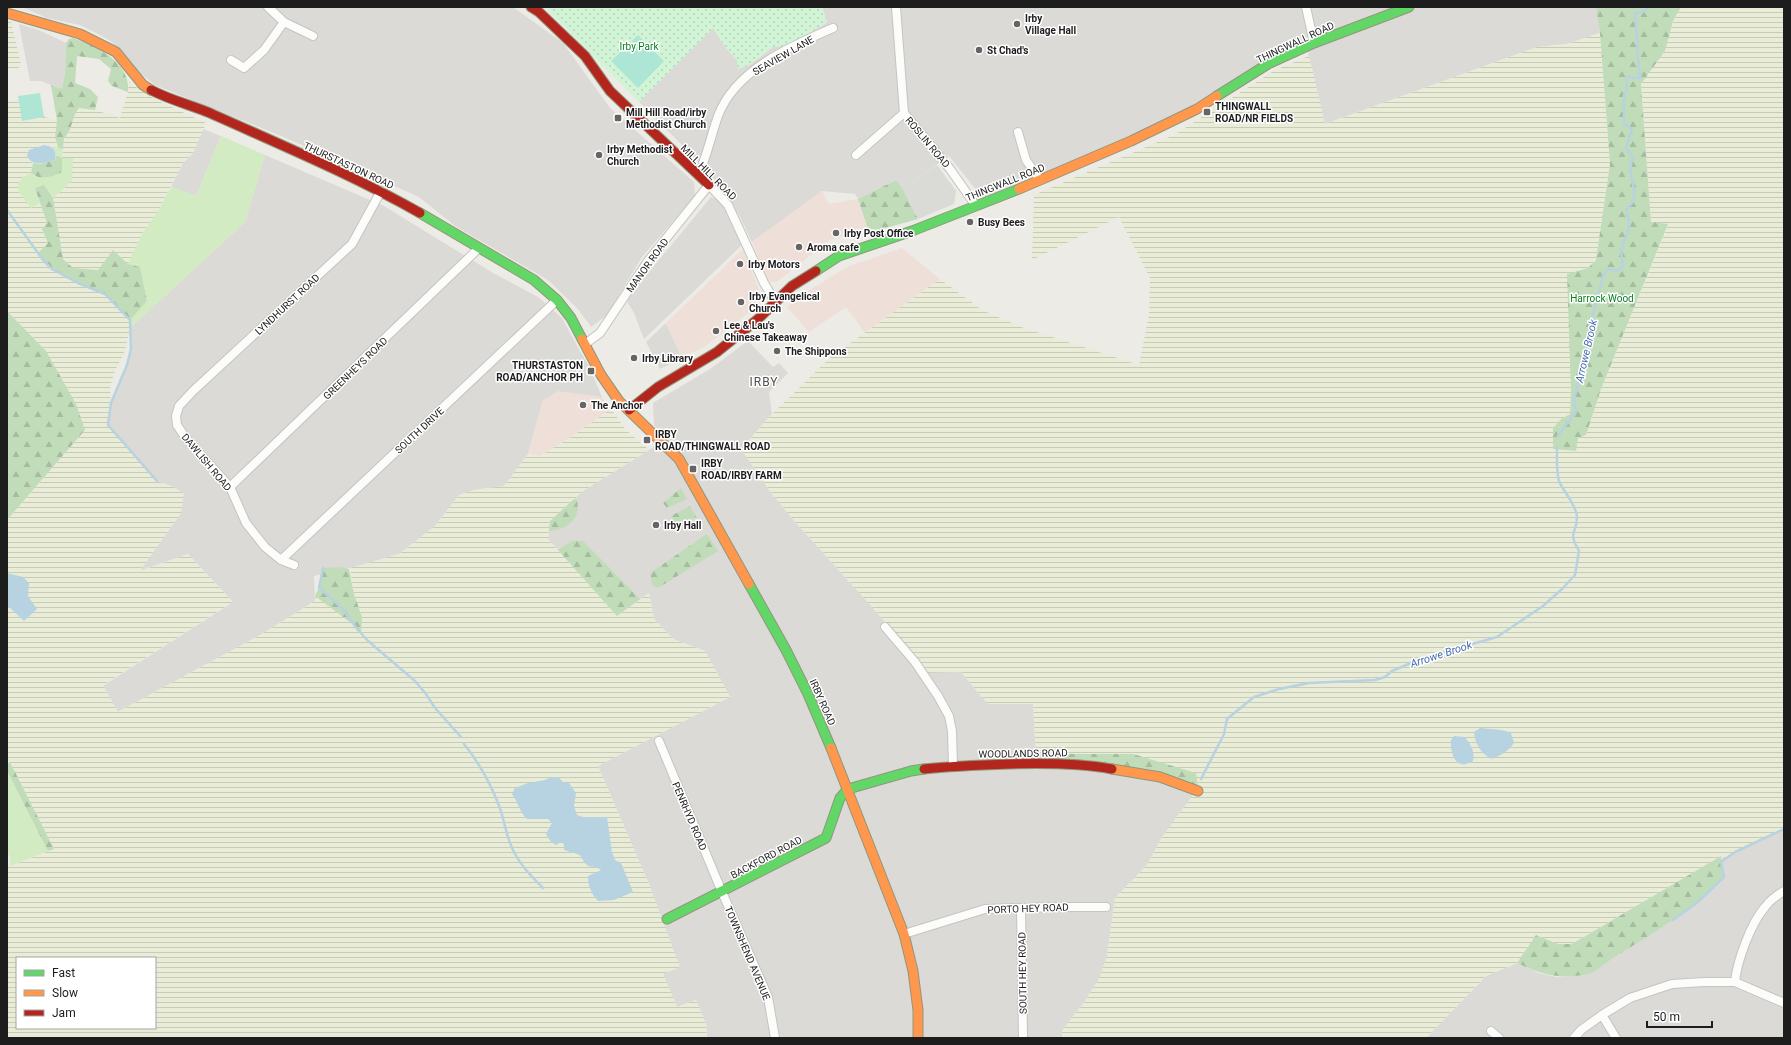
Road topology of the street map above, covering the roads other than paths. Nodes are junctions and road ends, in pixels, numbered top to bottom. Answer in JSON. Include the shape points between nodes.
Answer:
{"nodes":[{"id":1,"x":268,"y":7,"type":"edge"},
{"id":2,"x":531,"y":7,"type":"edge"},
{"id":3,"x":896,"y":7,"type":"edge"},
{"id":4,"x":1306,"y":7,"type":"edge"},
{"id":5,"x":1409,"y":7,"type":"edge"},
{"id":6,"x":7,"y":13,"type":"edge"},
{"id":7,"x":284,"y":22,"type":"junction"},
{"id":8,"x":833,"y":28,"type":"dead end"},
{"id":9,"x":313,"y":36,"type":"dead end"},
{"id":10,"x":1314,"y":43,"type":"junction"},
{"id":11,"x":231,"y":60,"type":"dead end"},
{"id":12,"x":904,"y":113,"type":"junction"},
{"id":13,"x":1018,"y":132,"type":"dead end"},
{"id":14,"x":856,"y":155,"type":"dead end"},
{"id":15,"x":699,"y":174,"type":"junction"},
{"id":16,"x":1040,"y":180,"type":"junction"},
{"id":17,"x":709,"y":186,"type":"junction"},
{"id":18,"x":381,"y":191,"type":"junction"},
{"id":19,"x":976,"y":206,"type":"junction"},
{"id":20,"x":479,"y":248,"type":"junction"},
{"id":21,"x":557,"y":300,"type":"junction"},
{"id":22,"x":776,"y":303,"type":"junction"},
{"id":23,"x":585,"y":344,"type":"junction"},
{"id":24,"x":179,"y":406,"type":"joint"},
{"id":25,"x":629,"y":410,"type":"junction"},
{"id":26,"x":230,"y":487,"type":"junction"},
{"id":27,"x":282,"y":560,"type":"junction"},
{"id":28,"x":294,"y":565,"type":"dead end"},
{"id":29,"x":885,"y":627,"type":"dead end"},
{"id":30,"x":659,"y":741,"type":"dead end"},
{"id":31,"x":953,"y":766,"type":"junction"},
{"id":32,"x":848,"y":789,"type":"junction"},
{"id":33,"x":1198,"y":790,"type":"dead end"},
{"id":34,"x":1784,"y":890,"type":"edge"},
{"id":35,"x":722,"y":892,"type":"junction"},
{"id":36,"x":1106,"y":907,"type":"dead end"},
{"id":37,"x":1021,"y":908,"type":"junction"},
{"id":38,"x":667,"y":919,"type":"dead end"},
{"id":39,"x":904,"y":934,"type":"junction"},
{"id":40,"x":1735,"y":982,"type":"junction"},
{"id":41,"x":1784,"y":1002,"type":"edge"},
{"id":42,"x":1602,"y":1015,"type":"junction"},
{"id":43,"x":1491,"y":1031,"type":"dead end"},
{"id":44,"x":775,"y":1038,"type":"edge"},
{"id":45,"x":918,"y":1038,"type":"edge"},
{"id":46,"x":1024,"y":1038,"type":"edge"},
{"id":47,"x":1499,"y":1038,"type":"edge"},
{"id":48,"x":1574,"y":1038,"type":"edge"},
{"id":49,"x":1616,"y":1038,"type":"edge"}],
"edges":[{"from":1,"to":7,"type":"street"},
{"from":2,"to":15,"type":"street","name":"MILL HILL ROAD","via":[[584,56],[615,96]]},
{"from":3,"to":12,"type":"street","name":"ROSLIN ROAD"},
{"from":4,"to":10,"type":"street"},
{"from":5,"to":10,"type":"street","name":"THINGWALL ROAD"},
{"from":6,"to":18,"type":"street","name":"THURSTASTON ROAD","via":[[84,36],[116,52],[143,85],[162,96],[203,110]]},
{"from":7,"to":9,"type":"street"},
{"from":7,"to":11,"type":"street","via":[[264,50],[244,68]]},
{"from":8,"to":15,"type":"street","name":"SEAVIEW LANE","via":[[755,68],[744,78],[731,93],[718,116]]},
{"from":10,"to":16,"type":"street","name":"THINGWALL ROAD","via":[[1268,64],[1197,109]]},
{"from":12,"to":14,"type":"street"},
{"from":12,"to":19,"type":"street","name":"ROSLIN ROAD","via":[[950,169]]},
{"from":13,"to":16,"type":"street","via":[[1026,160]]},
{"from":15,"to":17,"type":"street","name":"MILL HILL ROAD"},
{"from":16,"to":19,"type":"street","name":"THINGWALL ROAD"},
{"from":17,"to":22,"type":"street","name":"MILL HILL ROAD","via":[[728,204],[764,283]]},
{"from":17,"to":23,"type":"street","name":"MANOR ROAD","via":[[648,261],[600,333]]},
{"from":18,"to":20,"type":"street","name":"THURSTASTON ROAD"},
{"from":18,"to":24,"type":"street","name":"LYNDHURST ROAD","via":[[352,244]]},
{"from":19,"to":22,"type":"street","name":"THINGWALL ROAD","via":[[839,256],[792,286]]},
{"from":20,"to":21,"type":"street","name":"THURSTASTON ROAD","via":[[534,280]]},
{"from":20,"to":26,"type":"street","name":"GREENHEYS ROAD"},
{"from":21,"to":23,"type":"street","name":"THURSTASTON ROAD","via":[[571,318]]},
{"from":21,"to":27,"type":"street","name":"SOUTH DRIVE"},
{"from":22,"to":25,"type":"street","name":"THINGWALL ROAD","via":[[716,352],[658,387]]},
{"from":23,"to":25,"type":"street","name":"THURSTASTON ROAD","via":[[601,375],[619,401]]},
{"from":24,"to":26,"type":"street","name":"DAWLISH ROAD","via":[[177,425]]},
{"from":25,"to":32,"type":"street","name":"IRBY ROAD","via":[[680,459],[786,650],[808,694]]},
{"from":26,"to":27,"type":"street","name":"DAWLISH ROAD","via":[[246,523],[265,547]]},
{"from":27,"to":28,"type":"street","name":"DAWLISH ROAD"},
{"from":29,"to":31,"type":"street","via":[[915,662],[949,716]]},
{"from":30,"to":35,"type":"street","name":"PENRHYD ROAD"},
{"from":31,"to":32,"type":"street","name":"WOODLANDS ROAD","via":[[911,771]]},
{"from":31,"to":33,"type":"street","name":"WOODLANDS ROAD","via":[[1084,764],[1160,777]]},
{"from":32,"to":35,"type":"street","name":"BACKFORD ROAD","via":[[840,798],[826,838]]},
{"from":32,"to":39,"type":"street","name":"IRBY ROAD"},
{"from":34,"to":40,"type":"street","via":[[1764,907],[1758,916],[1744,947]]},
{"from":35,"to":38,"type":"street","name":"BACKFORD ROAD"},
{"from":35,"to":44,"type":"street","name":"TOWNSHEND AVENUE","via":[[768,997]]},
{"from":36,"to":37,"type":"street","name":"PORTO HEY ROAD"},
{"from":37,"to":39,"type":"street","name":"PORTO HEY ROAD","via":[[985,909]]},
{"from":37,"to":46,"type":"street","name":"SOUTH HEY ROAD"},
{"from":39,"to":45,"type":"street","name":"IRBY ROAD","via":[[913,971],[918,1010]]},
{"from":40,"to":41,"type":"street"},
{"from":40,"to":42,"type":"street","via":[[1672,984],[1630,998]]},
{"from":42,"to":48,"type":"street"},
{"from":42,"to":49,"type":"street"},
{"from":43,"to":47,"type":"street"}]}
